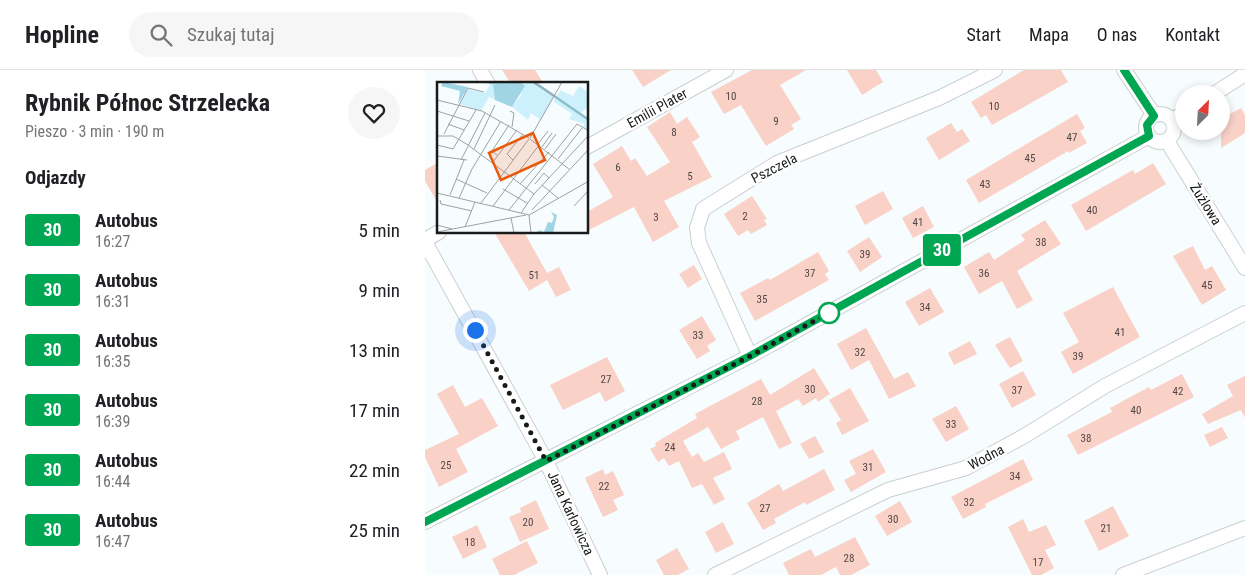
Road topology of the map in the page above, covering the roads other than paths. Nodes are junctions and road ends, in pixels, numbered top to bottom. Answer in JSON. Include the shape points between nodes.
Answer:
{"nodes":[{"id":1,"x":480,"y":70,"type":"edge"},
{"id":2,"x":726,"y":70,"type":"edge"},
{"id":3,"x":995,"y":70,"type":"edge"},
{"id":4,"x":1124,"y":70,"type":"edge"},
{"id":5,"x":1245,"y":74,"type":"edge"},
{"id":6,"x":487,"y":82,"type":"edge"},
{"id":7,"x":1228,"y":85,"type":"edge"},
{"id":8,"x":1154,"y":116,"type":"junction"},
{"id":9,"x":1175,"y":116,"type":"edge"},
{"id":10,"x":1175,"y":128,"type":"edge"},
{"id":11,"x":1149,"y":136,"type":"junction"},
{"id":12,"x":1167,"y":141,"type":"junction"},
{"id":13,"x":589,"y":146,"type":"edge"},
{"id":14,"x":437,"y":233,"type":"edge"},
{"id":15,"x":425,"y":241,"type":"edge"},
{"id":16,"x":1245,"y":268,"type":"edge"},
{"id":17,"x":1245,"y":313,"type":"edge"},
{"id":18,"x":750,"y":356,"type":"junction"},
{"id":19,"x":546,"y":461,"type":"junction"},
{"id":20,"x":425,"y":522,"type":"edge"},
{"id":21,"x":1245,"y":528,"type":"edge"},
{"id":22,"x":600,"y":575,"type":"edge"},
{"id":23,"x":715,"y":575,"type":"edge"},
{"id":24,"x":1123,"y":575,"type":"edge"}],
"edges":[{"from":1,"to":6,"type":"street"},
{"from":2,"to":13,"type":"street","name":"Emilii Plater"},
{"from":3,"to":18,"type":"street","name":"Pszczela","via":[[939,98],[777,163],[703,209],[697,228],[699,243]]},
{"from":4,"to":8,"type":"street"},
{"from":5,"to":7,"type":"street"},
{"from":8,"to":9,"type":"street"},
{"from":8,"to":11,"type":"street","via":[[1147,125]]},
{"from":10,"to":12,"type":"street"},
{"from":11,"to":12,"type":"street","via":[[1154,141]]},
{"from":11,"to":18,"type":"street"},
{"from":12,"to":16,"type":"street","name":"Żużlowa"},
{"from":14,"to":15,"type":"street"},
{"from":15,"to":19,"type":"street","name":"Jana Karłowicza"},
{"from":17,"to":23,"type":"street","name":"Wodna","via":[[1105,386],[966,468],[888,490]]},
{"from":18,"to":19,"type":"street"},
{"from":19,"to":20,"type":"street"},
{"from":19,"to":22,"type":"street","name":"Jana Karłowicza"},
{"from":21,"to":24,"type":"street"}]}
